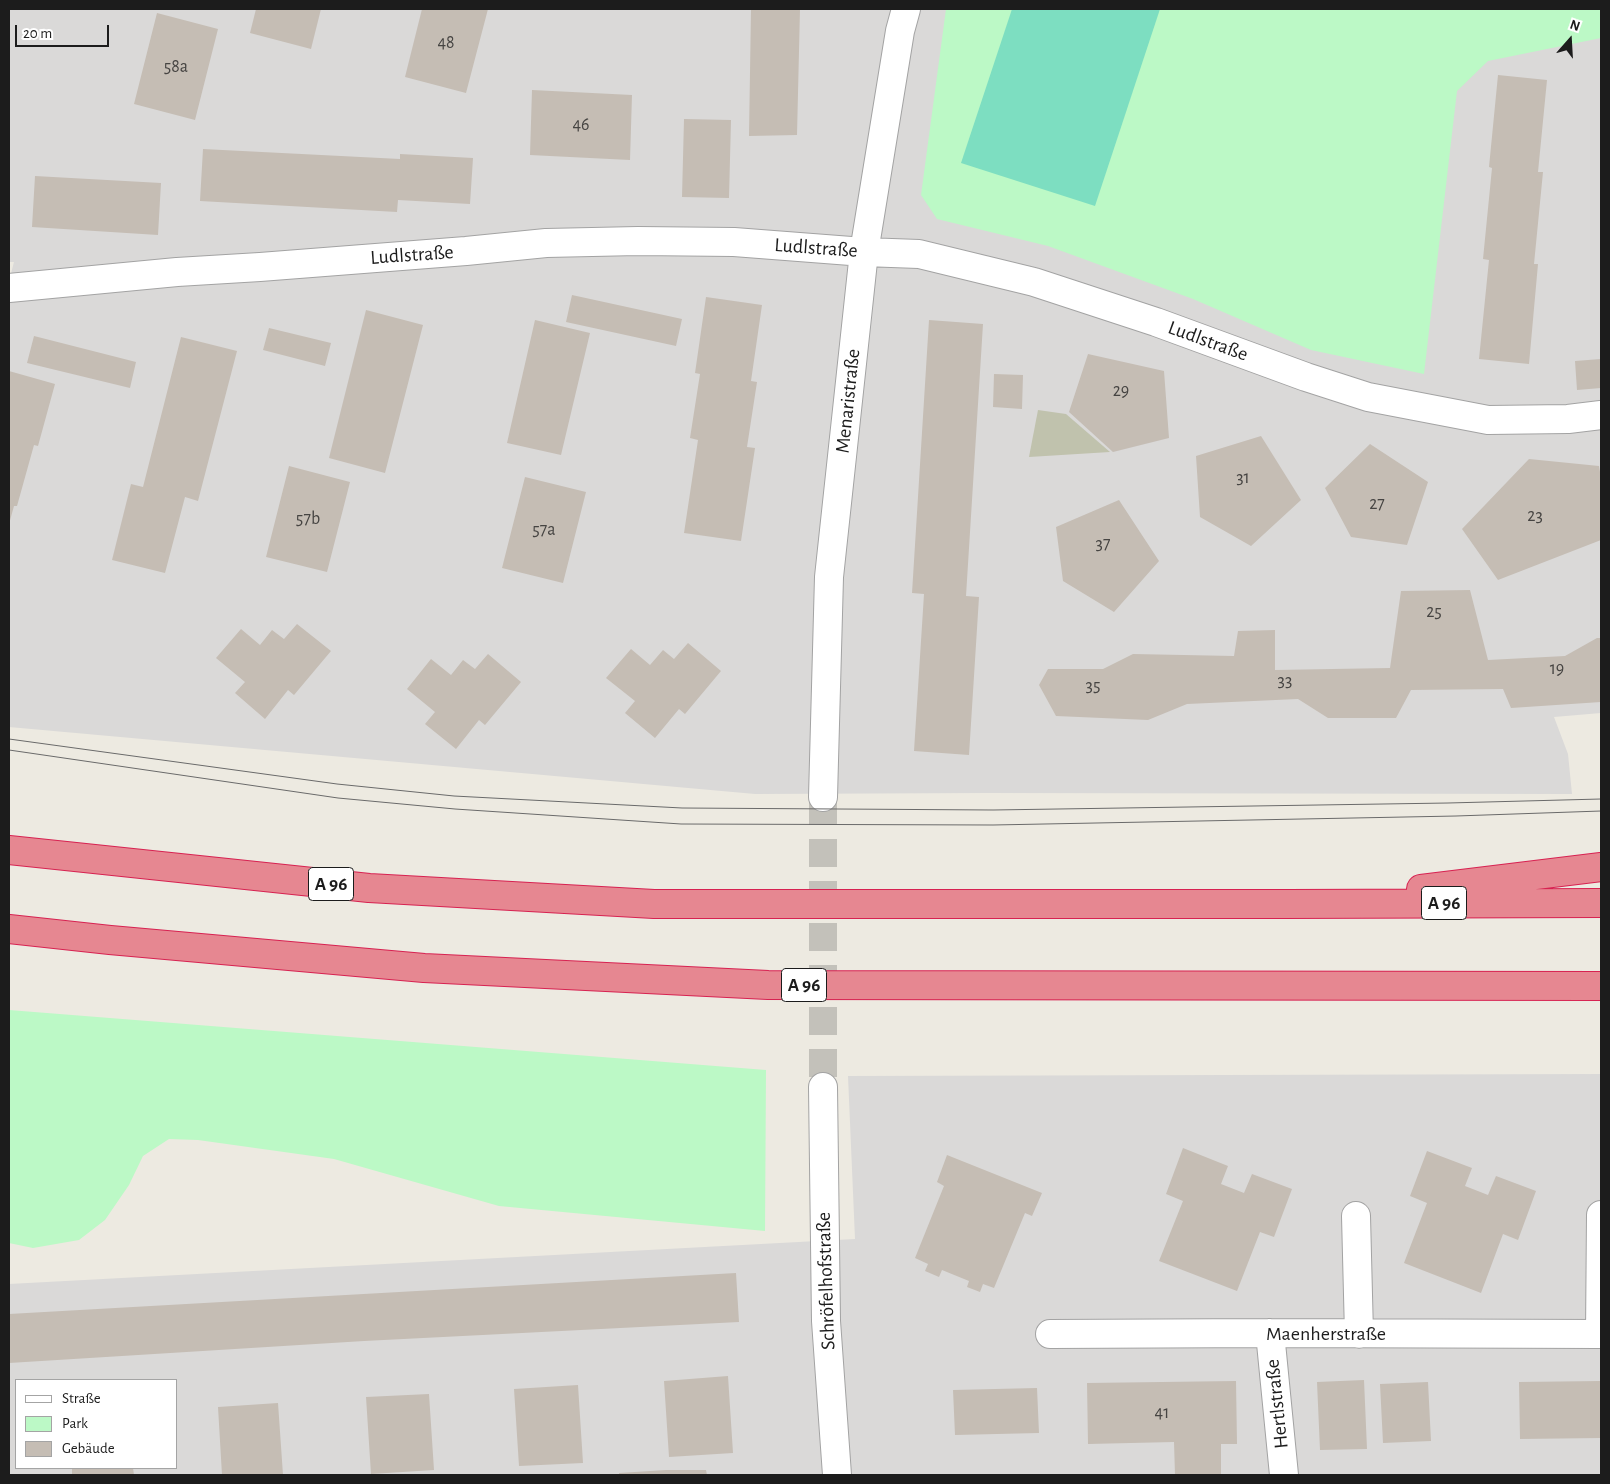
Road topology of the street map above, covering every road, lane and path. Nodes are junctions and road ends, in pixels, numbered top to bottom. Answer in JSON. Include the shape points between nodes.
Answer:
{"nodes":[{"id":1,"x":906,"y":9,"type":"edge"},
{"id":2,"x":864,"y":252,"type":"junction"},
{"id":3,"x":9,"y":288,"type":"edge"},
{"id":4,"x":1601,"y":415,"type":"edge"},
{"id":5,"x":823,"y":797,"type":"tunnel mouth"},
{"id":6,"x":9,"y":850,"type":"edge"},
{"id":7,"x":1601,"y":867,"type":"edge"},
{"id":8,"x":1601,"y":903,"type":"edge"},
{"id":9,"x":1288,"y":904,"type":"junction"},
{"id":10,"x":9,"y":929,"type":"edge"},
{"id":11,"x":1601,"y":986,"type":"edge"},
{"id":12,"x":823,"y":1087,"type":"tunnel mouth"},
{"id":13,"x":1356,"y":1216,"type":"dead end"},
{"id":14,"x":1601,"y":1216,"type":"edge"},
{"id":15,"x":1270,"y":1333,"type":"junction"},
{"id":16,"x":1050,"y":1334,"type":"dead end"},
{"id":17,"x":1359,"y":1334,"type":"junction"},
{"id":18,"x":1600,"y":1334,"type":"edge"},
{"id":19,"x":837,"y":1475,"type":"edge"},
{"id":20,"x":1284,"y":1475,"type":"edge"}],
"edges":[{"from":1,"to":2,"type":"street","name":"Menaristraße"},
{"from":2,"to":3,"type":"street","name":"Ludlstraße","via":[[734,242],[546,243]]},
{"from":2,"to":4,"type":"street","name":"Ludlstraße","via":[[919,254],[1034,282],[1368,397],[1488,420],[1568,419]]},
{"from":2,"to":5,"type":"street","name":"Menaristraße","via":[[829,577]]},
{"from":6,"to":9,"type":"highway","number":"A 96","via":[[369,888],[654,904]]},
{"from":7,"to":9,"type":"highway"},
{"from":8,"to":9,"type":"highway","number":"A 96"},
{"from":10,"to":11,"type":"highway","number":"A 96","via":[[424,968],[768,984]]},
{"from":12,"to":19,"type":"street","name":"Schröfelhofstraße","via":[[826,1328]]},
{"from":13,"to":17,"type":"street"},
{"from":14,"to":18,"type":"street"},
{"from":15,"to":16,"type":"street","name":"Maenherstraße"},
{"from":15,"to":17,"type":"street","name":"Maenherstraße"},
{"from":15,"to":20,"type":"street","name":"Hertlstraße"},
{"from":17,"to":18,"type":"street","name":"Maenherstraße"}]}
